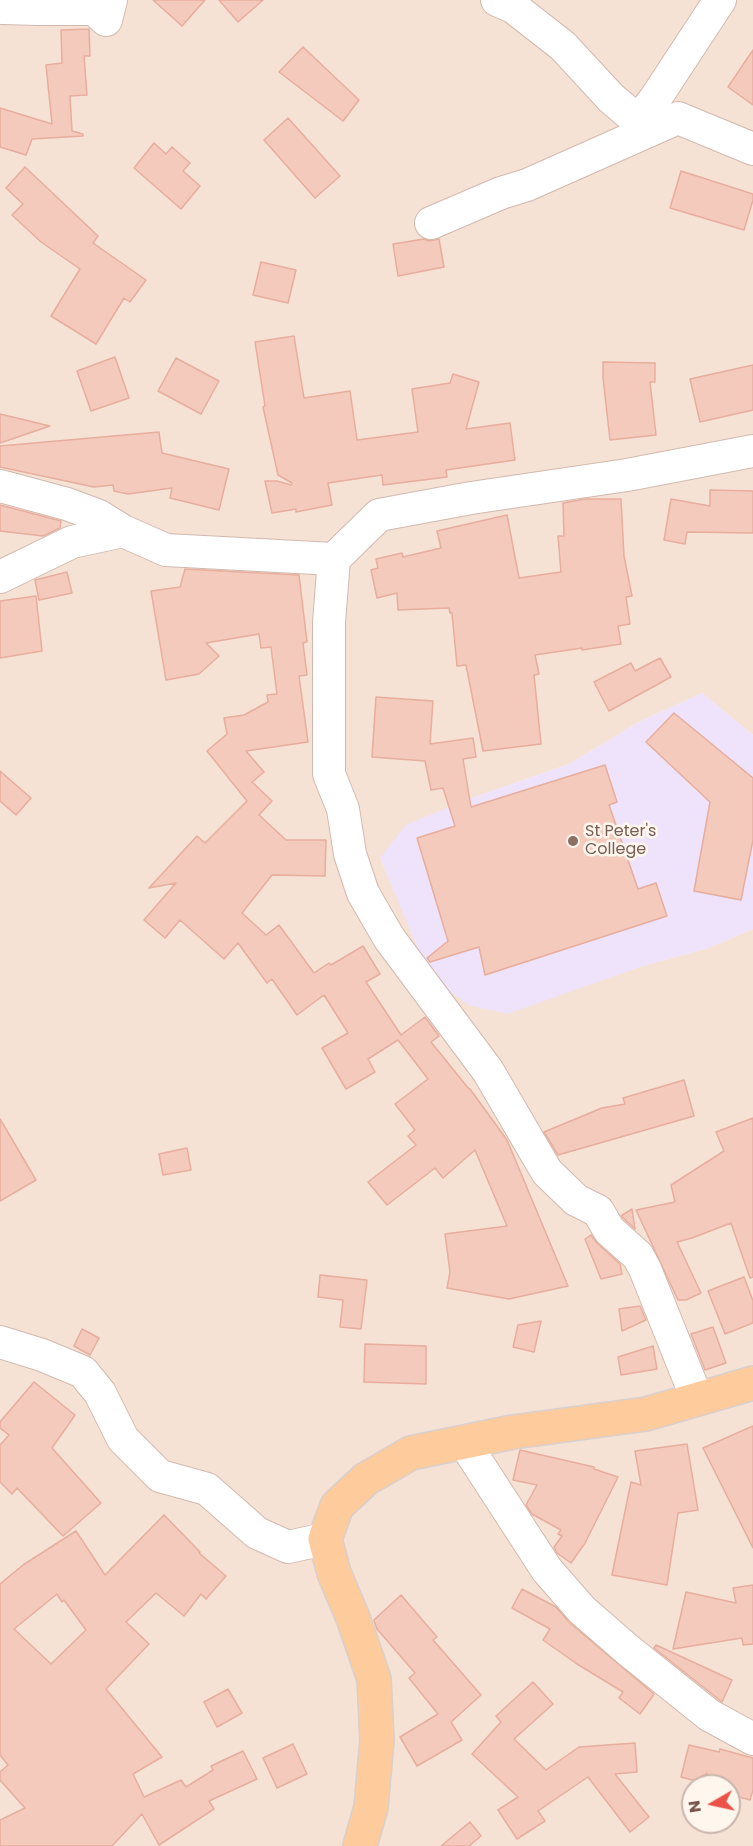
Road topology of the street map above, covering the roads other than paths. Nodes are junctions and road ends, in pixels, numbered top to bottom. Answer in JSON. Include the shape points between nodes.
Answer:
{"nodes":[{"id":1,"x":111,"y":0,"type":"edge"},
{"id":2,"x":497,"y":0,"type":"edge"},
{"id":3,"x":720,"y":0,"type":"edge"},
{"id":4,"x":0,"y":6,"type":"edge"},
{"id":5,"x":678,"y":118,"type":"junction"},
{"id":6,"x":638,"y":121,"type":"junction"},
{"id":7,"x":753,"y":149,"type":"edge"},
{"id":8,"x":431,"y":224,"type":"dead end"},
{"id":9,"x":753,"y":451,"type":"edge"},
{"id":10,"x":0,"y":486,"type":"edge"},
{"id":11,"x":123,"y":531,"type":"junction"},
{"id":12,"x":334,"y":559,"type":"junction"},
{"id":13,"x":0,"y":577,"type":"edge"},
{"id":14,"x":0,"y":1342,"type":"edge"},
{"id":15,"x":753,"y":1383,"type":"edge"},
{"id":16,"x":696,"y":1399,"type":"junction"},
{"id":17,"x":464,"y":1442,"type":"junction"},
{"id":18,"x":325,"y":1539,"type":"junction"},
{"id":19,"x":753,"y":1739,"type":"edge"},
{"id":20,"x":360,"y":1846,"type":"edge"}],
"edges":[{"from":1,"to":4,"type":"street","via":[[106,20],[94,9]]},
{"from":2,"to":6,"type":"street","via":[[513,7],[563,46]]},
{"from":3,"to":6,"type":"street"},
{"from":5,"to":6,"type":"street"},
{"from":5,"to":7,"type":"street"},
{"from":5,"to":8,"type":"street"},
{"from":9,"to":12,"type":"street","via":[[379,515]]},
{"from":10,"to":11,"type":"street","via":[[67,504],[99,516]]},
{"from":11,"to":12,"type":"street","via":[[166,550]]},
{"from":11,"to":13,"type":"street","via":[[72,542]]},
{"from":12,"to":16,"type":"street","via":[[329,622],[329,774],[343,809],[350,854],[363,893],[389,938],[488,1071],[547,1172],[576,1200],[598,1211],[609,1230],[638,1256]]},
{"from":14,"to":18,"type":"street","via":[[83,1372],[100,1393],[123,1439],[160,1476],[207,1489],[257,1533],[288,1547]]},
{"from":15,"to":16,"type":"main road"},
{"from":16,"to":17,"type":"main road","via":[[646,1414]]},
{"from":17,"to":18,"type":"main road","via":[[411,1453],[366,1479],[338,1506]]},
{"from":17,"to":19,"type":"street","via":[[547,1570],[582,1611],[710,1714]]},
{"from":18,"to":20,"type":"main road","via":[[374,1679],[377,1740],[371,1807]]}]}
